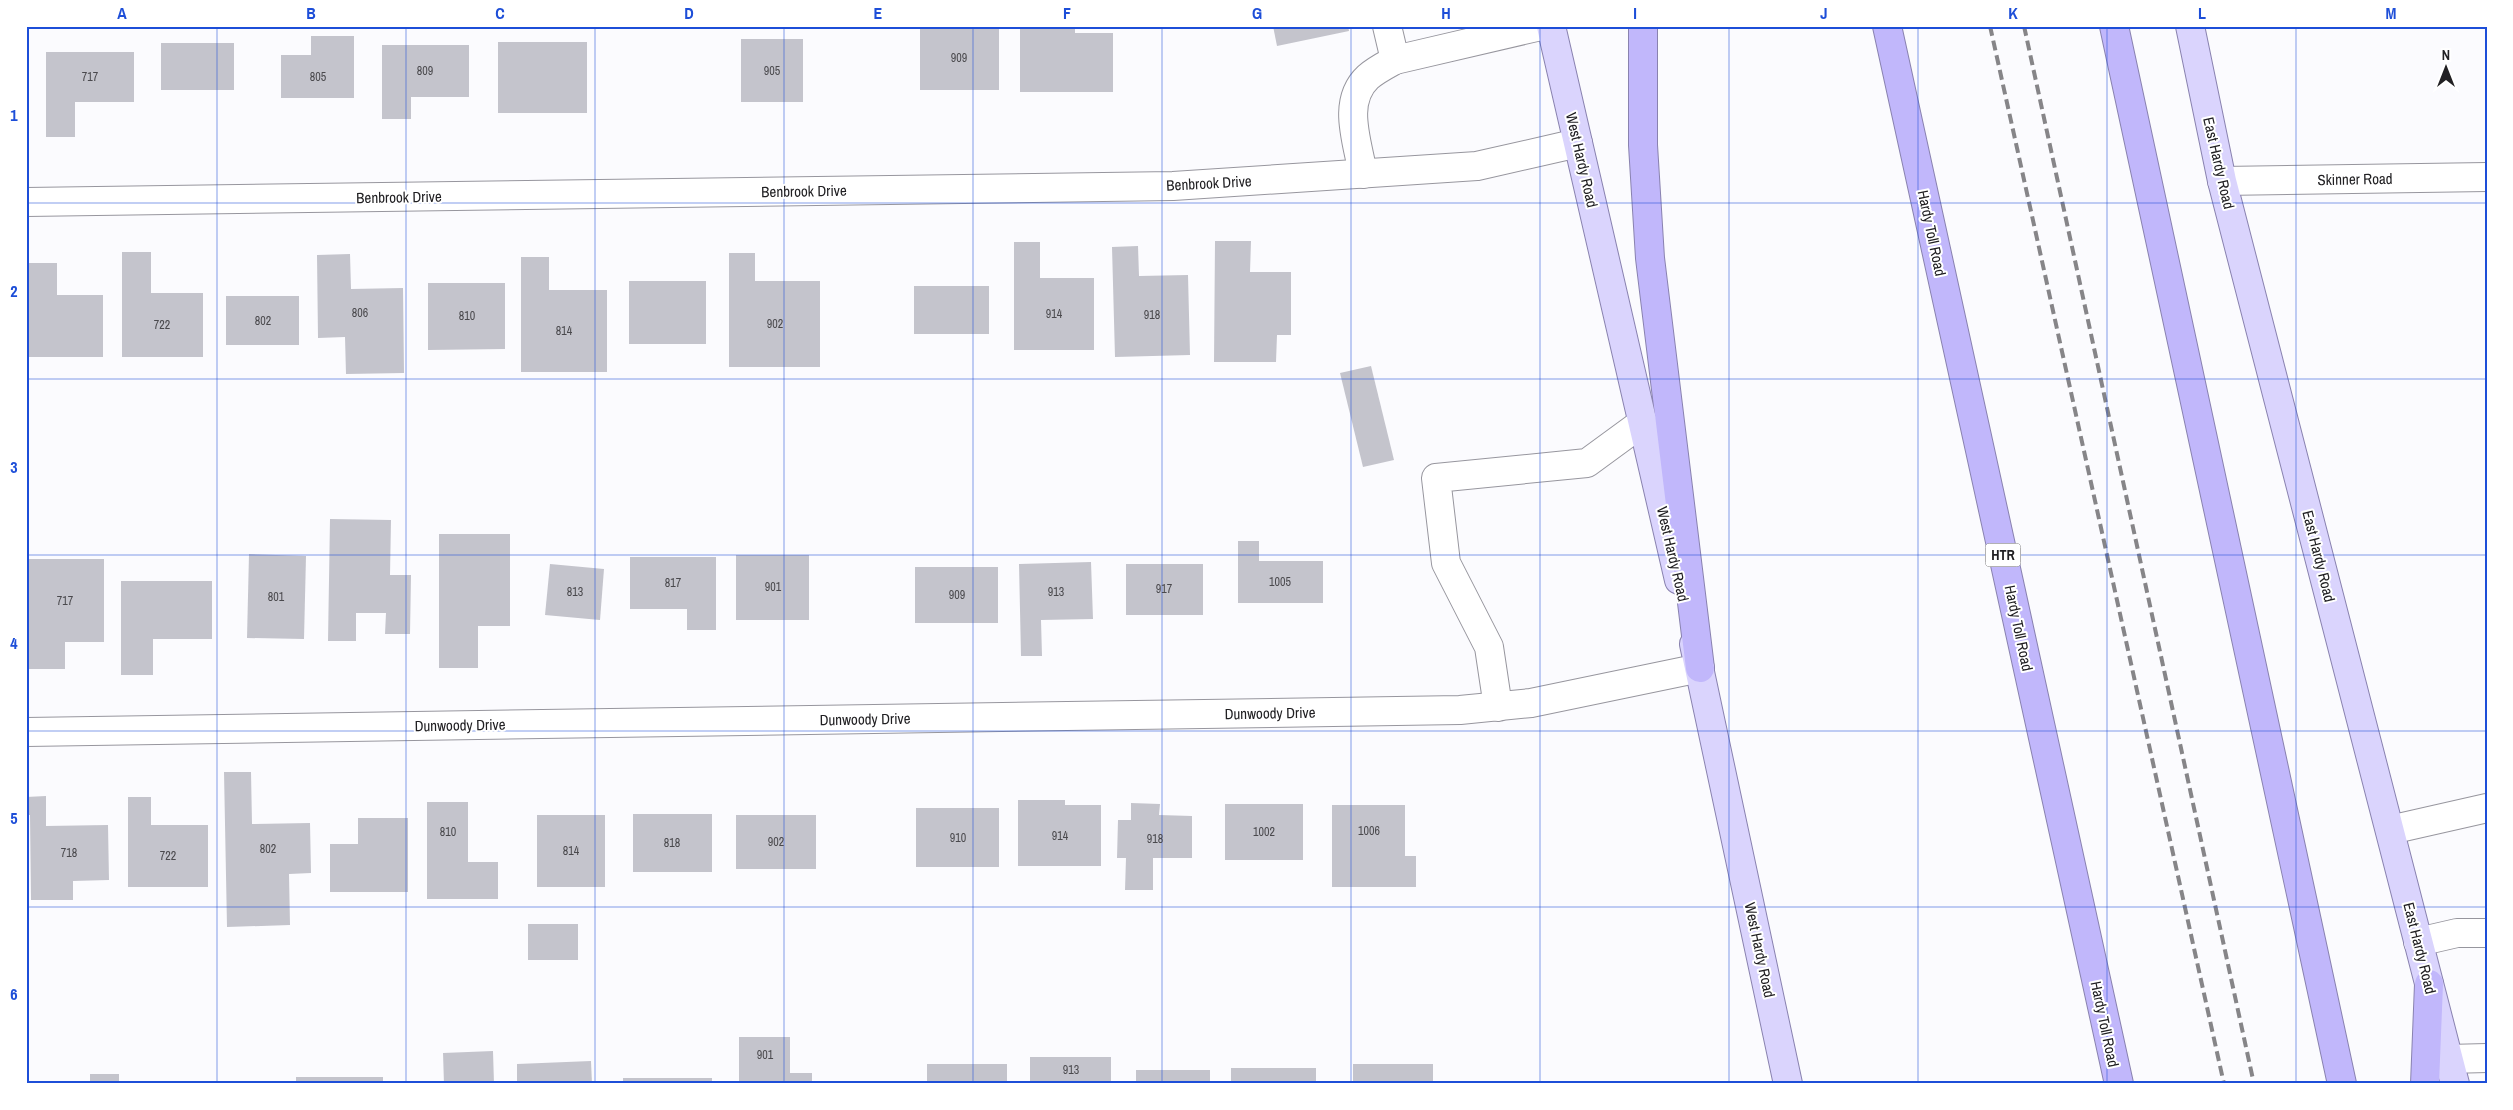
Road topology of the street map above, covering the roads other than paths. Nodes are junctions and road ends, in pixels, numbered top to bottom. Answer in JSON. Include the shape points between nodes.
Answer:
{"nodes":[{"id":1,"x":1387,"y":26,"type":"edge"},
{"id":2,"x":1541,"y":26,"type":"edge"},
{"id":3,"x":1551,"y":26,"type":"edge"},
{"id":4,"x":1643,"y":26,"type":"edge"},
{"id":5,"x":1887,"y":26,"type":"edge"},
{"id":6,"x":2114,"y":26,"type":"edge"},
{"id":7,"x":2190,"y":26,"type":"edge"},
{"id":8,"x":1395,"y":60,"type":"junction"},
{"id":9,"x":1578,"y":143,"type":"junction"},
{"id":10,"x":1363,"y":174,"type":"junction"},
{"id":11,"x":2487,"y":177,"type":"edge"},
{"id":12,"x":2222,"y":181,"type":"junction"},
{"id":13,"x":26,"y":202,"type":"edge"},
{"id":14,"x":1643,"y":422,"type":"junction"},
{"id":15,"x":1700,"y":668,"type":"junction"},
{"id":16,"x":1498,"y":706,"type":"junction"},
{"id":17,"x":26,"y":732,"type":"edge"},
{"id":18,"x":2487,"y":808,"type":"edge"},
{"id":19,"x":2390,"y":830,"type":"junction"},
{"id":20,"x":2487,"y":933,"type":"edge"},
{"id":21,"x":2418,"y":942,"type":"junction"},
{"id":22,"x":2429,"y":984,"type":"junction"},
{"id":23,"x":2487,"y":1058,"type":"edge"},
{"id":24,"x":2451,"y":1071,"type":"edge"},
{"id":25,"x":1788,"y":1084,"type":"edge"},
{"id":26,"x":2119,"y":1084,"type":"edge"},
{"id":27,"x":2342,"y":1084,"type":"edge"},
{"id":28,"x":2425,"y":1084,"type":"edge"}],
"edges":[{"from":1,"to":8,"type":"street"},
{"from":2,"to":8,"type":"street"},
{"from":3,"to":9,"type":"main road","name":"West Hardy Road"},
{"from":4,"to":15,"type":"highway","via":[[1643,145],[1650,258]]},
{"from":5,"to":26,"type":"highway","name":"Hardy Toll Road","number":"HTR"},
{"from":6,"to":27,"type":"highway"},
{"from":7,"to":12,"type":"main road","name":"East Hardy Road"},
{"from":8,"to":10,"type":"street","via":[[1368,77],[1356,92],[1352,107]]},
{"from":9,"to":10,"type":"street","name":"Benbrook Drive","via":[[1477,166]]},
{"from":9,"to":14,"type":"main road","name":"West Hardy Road"},
{"from":10,"to":13,"type":"street","name":"Benbrook Drive","via":[[1172,186]]},
{"from":11,"to":12,"type":"street","name":"Skinner Road"},
{"from":12,"to":19,"type":"main road","name":"East Hardy Road"},
{"from":14,"to":15,"type":"main road","name":"West Hardy Road"},
{"from":14,"to":16,"type":"street","via":[[1588,463],[1436,478],[1446,563],[1489,647]]},
{"from":15,"to":16,"type":"street","name":"Dunwoody Drive","via":[[1531,703]]},
{"from":15,"to":25,"type":"main road","name":"West Hardy Road"},
{"from":16,"to":17,"type":"street","name":"Dunwoody Drive","via":[[1460,710]]},
{"from":18,"to":19,"type":"street"},
{"from":19,"to":21,"type":"main road","name":"East Hardy Road"},
{"from":20,"to":21,"type":"street","via":[[2457,933]]},
{"from":21,"to":22,"type":"main road","name":"East Hardy Road"},
{"from":22,"to":24,"type":"main road","name":"East Hardy Road"},
{"from":22,"to":28,"type":"highway"},
{"from":23,"to":24,"type":"street"}]}
